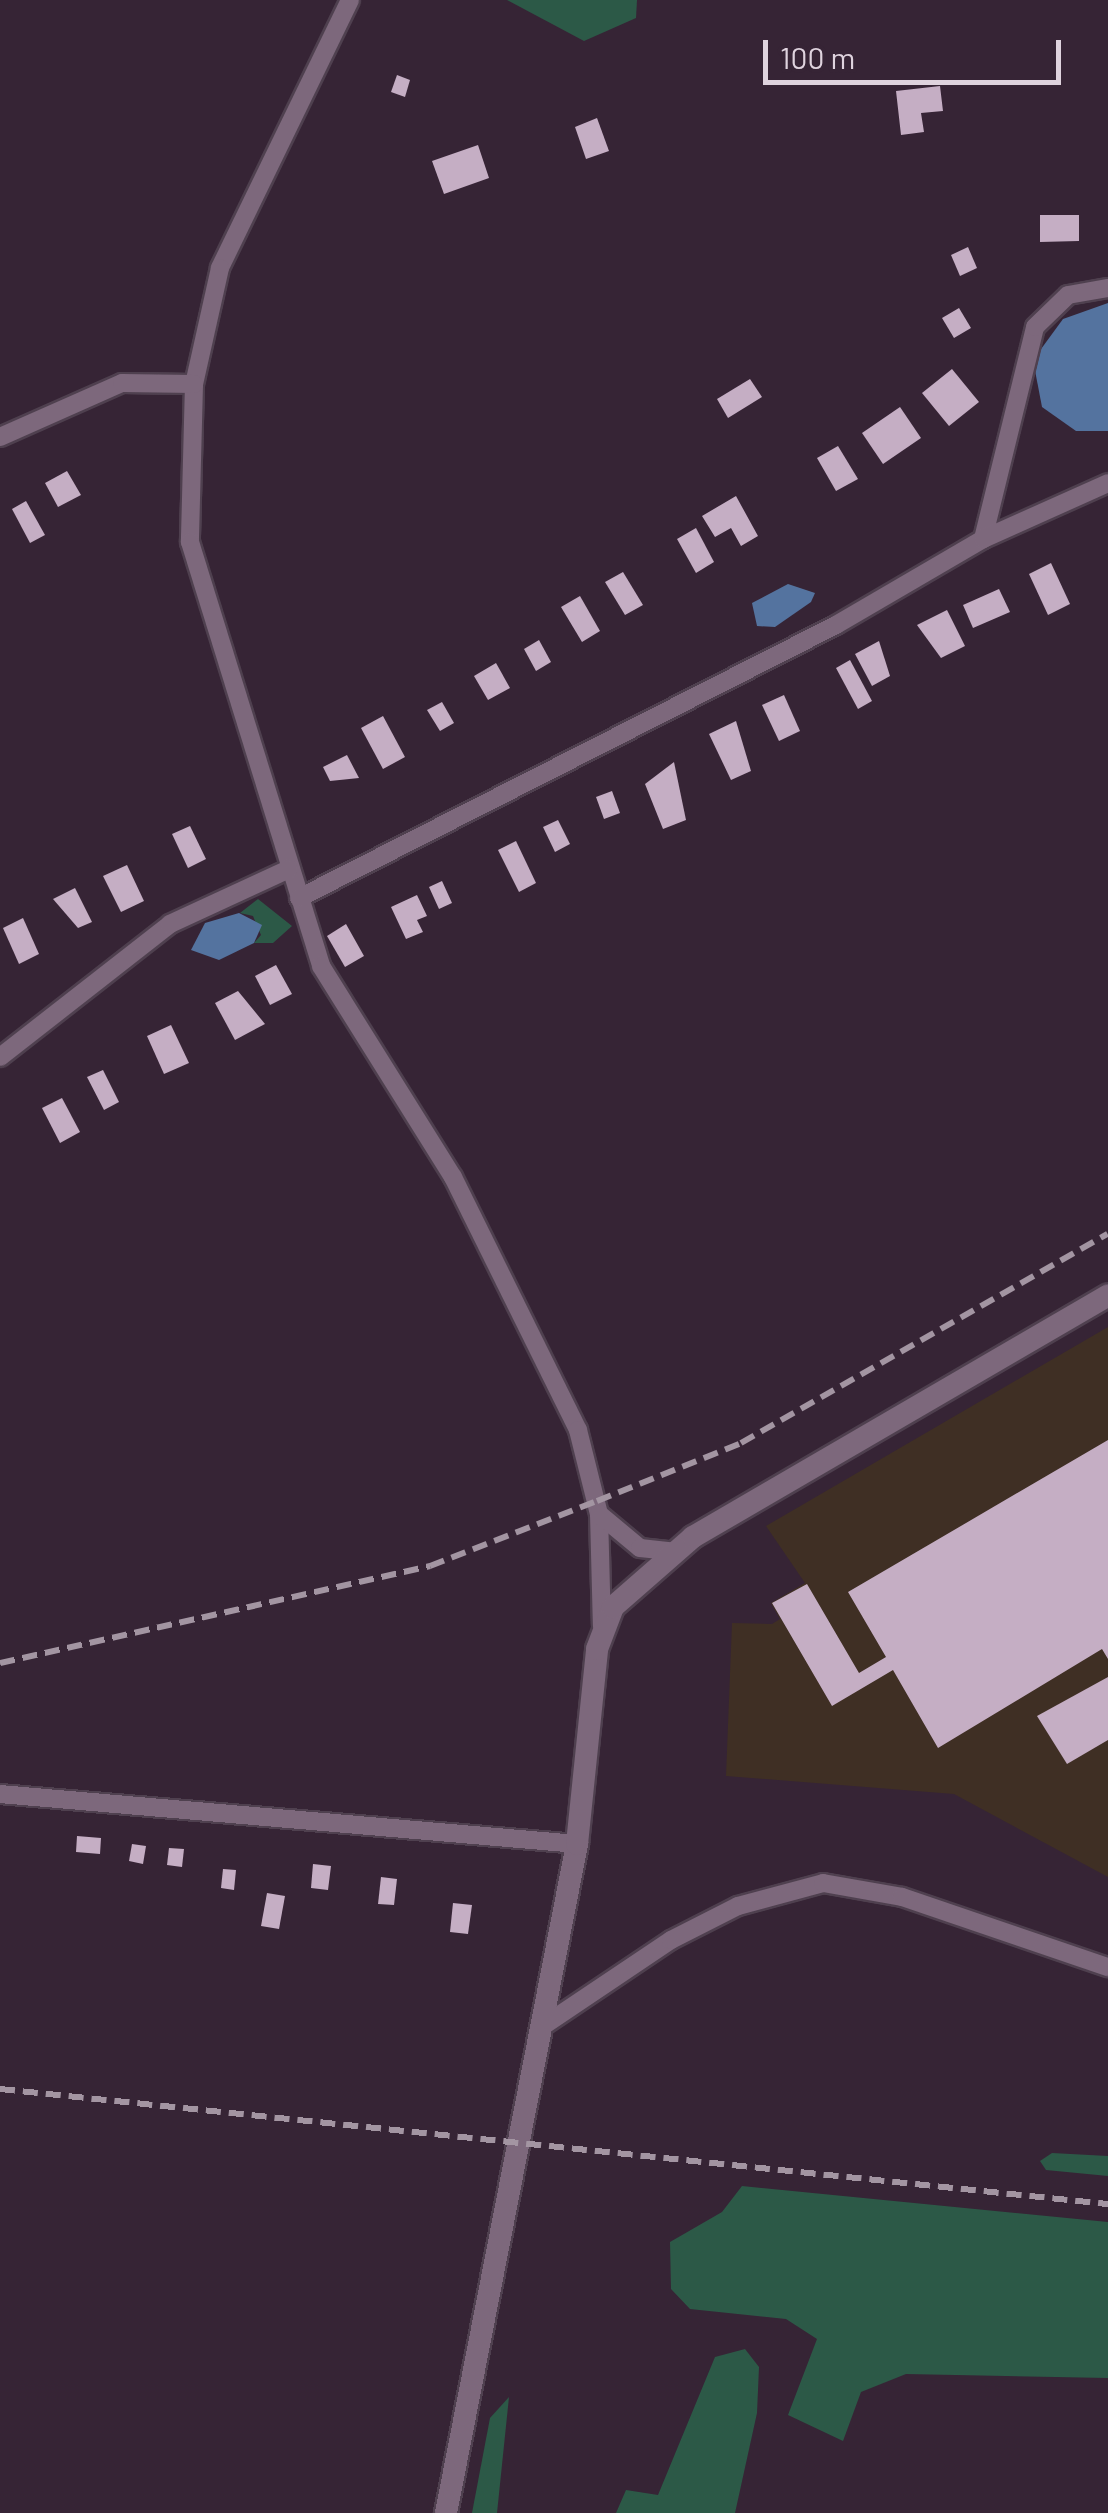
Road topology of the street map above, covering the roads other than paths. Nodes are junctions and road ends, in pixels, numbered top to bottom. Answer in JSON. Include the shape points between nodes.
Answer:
{"nodes":[{"id":1,"x":350,"y":0,"type":"edge"},
{"id":2,"x":1108,"y":288,"type":"edge"},
{"id":3,"x":194,"y":384,"type":"junction"},
{"id":4,"x":0,"y":436,"type":"edge"},
{"id":5,"x":1108,"y":483,"type":"edge"},
{"id":6,"x":982,"y":539,"type":"junction"},
{"id":7,"x":289,"y":868,"type":"junction"},
{"id":8,"x":299,"y":898,"type":"junction"},
{"id":9,"x":0,"y":1058,"type":"edge"},
{"id":10,"x":1108,"y":1296,"type":"edge"},
{"id":11,"x":600,"y":1514,"type":"junction"},
{"id":12,"x":670,"y":1551,"type":"junction"},
{"id":13,"x":602,"y":1627,"type":"junction"},
{"id":14,"x":0,"y":1794,"type":"edge"},
{"id":15,"x":577,"y":1844,"type":"junction"},
{"id":16,"x":1108,"y":1967,"type":"edge"},
{"id":17,"x":543,"y":2026,"type":"junction"},
{"id":18,"x":446,"y":2513,"type":"edge"}],
"edges":[{"from":1,"to":3,"type":"street","via":[[220,268]]},
{"from":2,"to":6,"type":"street","via":[[1068,295],[1035,327]]},
{"from":3,"to":4,"type":"street","via":[[122,383]]},
{"from":3,"to":7,"type":"street","via":[[190,542],[199,594]]},
{"from":5,"to":6,"type":"street"},
{"from":6,"to":8,"type":"street","via":[[836,624]]},
{"from":7,"to":8,"type":"street"},
{"from":7,"to":9,"type":"street","via":[[170,924]]},
{"from":8,"to":11,"type":"street","via":[[321,966],[452,1177],[544,1347]]},
{"from":10,"to":12,"type":"street"},
{"from":11,"to":12,"type":"street","via":[[640,1548]]},
{"from":11,"to":13,"type":"street"},
{"from":12,"to":13,"type":"street","via":[[625,1590]]},
{"from":13,"to":15,"type":"street"},
{"from":14,"to":15,"type":"street"},
{"from":15,"to":17,"type":"street"},
{"from":16,"to":17,"type":"street","via":[[902,1897],[823,1883],[688,1932]]},
{"from":17,"to":18,"type":"street"}]}
